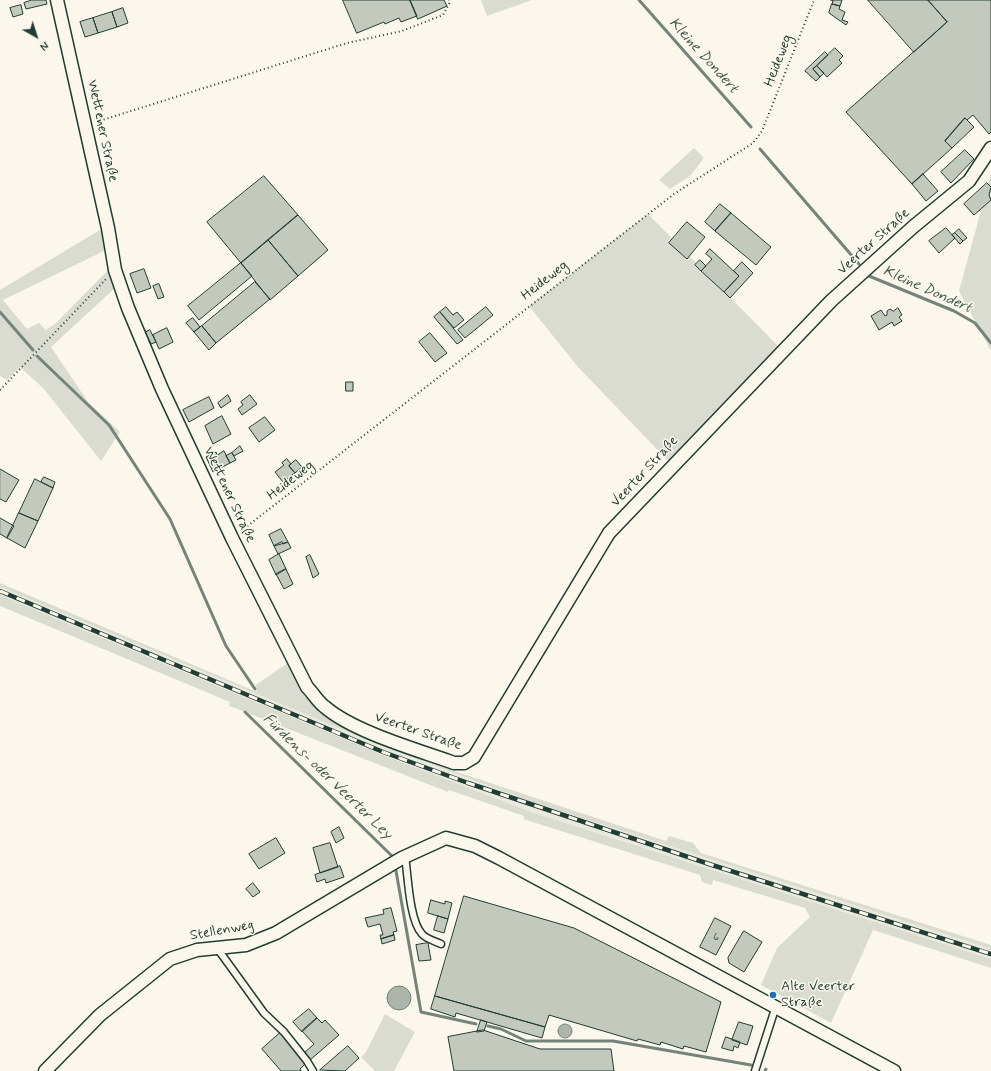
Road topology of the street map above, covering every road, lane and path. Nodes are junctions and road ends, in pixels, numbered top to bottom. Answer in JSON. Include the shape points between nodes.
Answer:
{"nodes":[{"id":1,"x":57,"y":0,"type":"edge"},
{"id":2,"x":449,"y":0,"type":"edge"},
{"id":3,"x":814,"y":0,"type":"edge"},
{"id":4,"x":84,"y":125,"type":"junction"},
{"id":5,"x":991,"y":148,"type":"edge"},
{"id":6,"x":115,"y":270,"type":"junction"},
{"id":7,"x":0,"y":390,"type":"edge"},
{"id":8,"x":232,"y":538,"type":"junction"},
{"id":9,"x":340,"y":718,"type":"joint"},
{"id":10,"x":405,"y":856,"type":"junction"},
{"id":11,"x":440,"y":944,"type":"dead end"},
{"id":12,"x":217,"y":948,"type":"junction"},
{"id":13,"x":776,"y":1006,"type":"junction"},
{"id":14,"x":44,"y":1071,"type":"edge"},
{"id":15,"x":312,"y":1071,"type":"edge"},
{"id":16,"x":755,"y":1071,"type":"edge"},
{"id":17,"x":894,"y":1071,"type":"edge"}],
"edges":[{"from":1,"to":4,"type":"street","name":"Wettener Straße"},
{"from":2,"to":4,"type":"path","via":[[443,15],[402,32],[347,43]]},
{"from":3,"to":8,"type":"path","name":"Heideweg","via":[[762,131],[753,143],[674,194],[292,494]]},
{"from":4,"to":6,"type":"street","name":"Wettener Straße"},
{"from":5,"to":9,"type":"street","name":"Veerter Straße","via":[[969,181],[913,227],[831,301],[609,533],[474,757],[464,763],[454,763],[362,729]]},
{"from":6,"to":7,"type":"path"},
{"from":6,"to":8,"type":"street","name":"Wettener Straße","via":[[162,389]]},
{"from":8,"to":9,"type":"street","name":"Wettener Straße","via":[[307,687],[325,707]]},
{"from":10,"to":11,"type":"lane","via":[[414,915],[419,930],[423,936]]},
{"from":10,"to":12,"type":"street","name":"Stellenweg","via":[[276,934],[246,945]]},
{"from":10,"to":13,"type":"street","name":"Stellenweg","via":[[446,838],[475,846]]},
{"from":12,"to":14,"type":"street","name":"Stellenweg","via":[[182,954],[157,968],[88,1026]]},
{"from":12,"to":15,"type":"lane","via":[[264,1013],[294,1044]]},
{"from":13,"to":16,"type":"lane"},
{"from":13,"to":17,"type":"street"}]}
